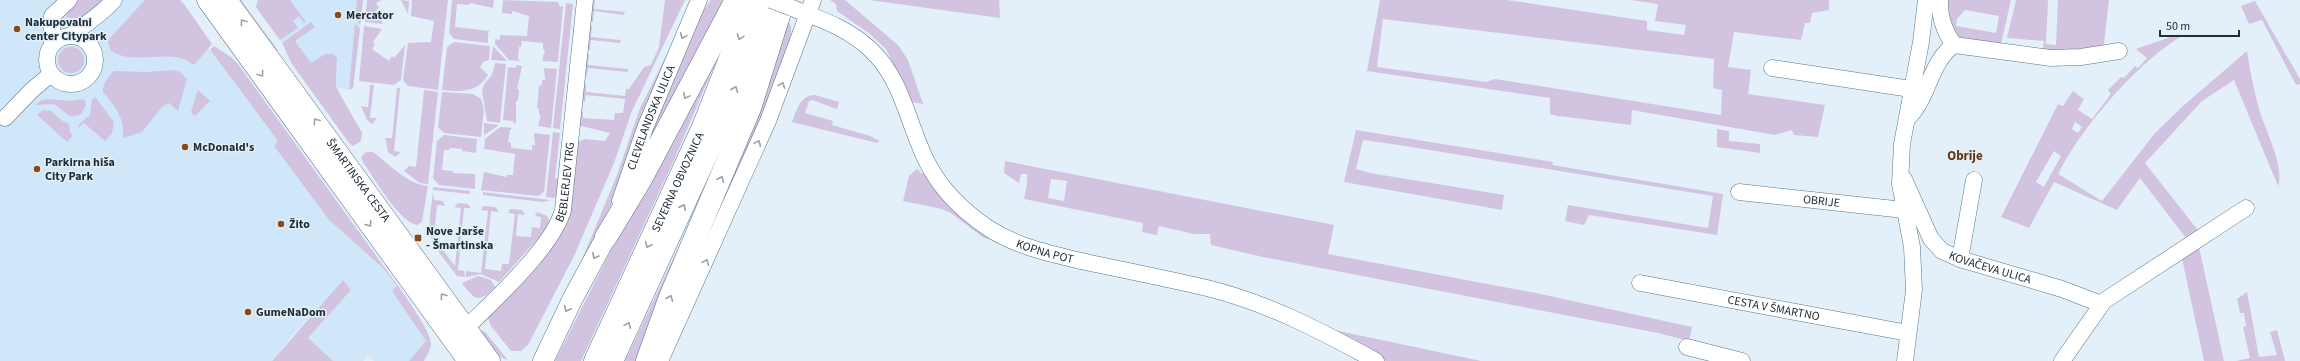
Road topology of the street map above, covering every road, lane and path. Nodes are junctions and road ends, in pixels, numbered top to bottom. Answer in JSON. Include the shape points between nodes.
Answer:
{"nodes":[{"id":1,"x":114,"y":0,"type":"edge"},
{"id":2,"x":207,"y":0,"type":"edge"},
{"id":3,"x":227,"y":0,"type":"edge"},
{"id":4,"x":585,"y":0,"type":"edge"},
{"id":5,"x":699,"y":0,"type":"edge"},
{"id":6,"x":736,"y":0,"type":"edge"},
{"id":7,"x":753,"y":0,"type":"edge"},
{"id":8,"x":770,"y":0,"type":"edge"},
{"id":9,"x":1926,"y":0,"type":"edge"},
{"id":10,"x":1940,"y":0,"type":"edge"},
{"id":11,"x":66,"y":3,"type":"edge"},
{"id":12,"x":788,"y":4,"type":"edge"},
{"id":13,"x":810,"y":7,"type":"edge"},
{"id":14,"x":101,"y":14,"type":"junction"},
{"id":15,"x":70,"y":36,"type":"junction"},
{"id":16,"x":52,"y":45,"type":"junction"},
{"id":17,"x":1954,"y":45,"type":"junction"},
{"id":18,"x":90,"y":46,"type":"junction"},
{"id":19,"x":2119,"y":51,"type":"dead end"},
{"id":20,"x":1772,"y":68,"type":"dead end"},
{"id":21,"x":50,"y":74,"type":"junction"},
{"id":22,"x":1911,"y":89,"type":"junction"},
{"id":23,"x":5,"y":118,"type":"dead end"},
{"id":24,"x":1905,"y":121,"type":"junction"},
{"id":25,"x":1901,"y":172,"type":"junction"},
{"id":26,"x":1974,"y":180,"type":"dead end"},
{"id":27,"x":1739,"y":192,"type":"dead end"},
{"id":28,"x":2246,"y":208,"type":"dead end"},
{"id":29,"x":1904,"y":210,"type":"junction"},
{"id":30,"x":606,"y":237,"type":"junction"},
{"id":31,"x":1960,"y":259,"type":"junction"},
{"id":32,"x":1640,"y":283,"type":"dead end"},
{"id":33,"x":2101,"y":304,"type":"junction"},
{"id":34,"x":466,"y":328,"type":"junction"},
{"id":35,"x":1908,"y":333,"type":"junction"},
{"id":36,"x":1687,"y":348,"type":"dead end"},
{"id":37,"x":546,"y":355,"type":"edge"},
{"id":38,"x":479,"y":356,"type":"edge"},
{"id":39,"x":497,"y":361,"type":"edge"},
{"id":40,"x":530,"y":361,"type":"edge"},
{"id":41,"x":595,"y":361,"type":"edge"},
{"id":42,"x":612,"y":361,"type":"edge"},
{"id":43,"x":647,"y":361,"type":"edge"},
{"id":44,"x":660,"y":361,"type":"edge"},
{"id":45,"x":1376,"y":361,"type":"edge"},
{"id":46,"x":1742,"y":361,"type":"edge"},
{"id":47,"x":1905,"y":361,"type":"edge"},
{"id":48,"x":2062,"y":361,"type":"edge"}],
"edges":[{"from":1,"to":14,"type":"street"},
{"from":2,"to":38,"type":"main road","name":"ŠMARTINSKA CESTA","one_way":true},
{"from":34,"to":3,"type":"main road","name":"ŠMARTINSKA CESTA","one_way":true},
{"from":4,"to":34,"type":"street","name":"BEBLERJEV TRG","via":[[559,222],[550,240]]},
{"from":5,"to":30,"type":"street","name":"CLEVELANDSKA ULICA","one_way":true,"via":[[644,128]]},
{"from":6,"to":30,"type":"highway","one_way":true,"via":[[641,179]]},
{"from":7,"to":41,"type":"highway","name":"SEVERNA OBVOZNICA","one_way":true,"via":[[703,127]]},
{"from":8,"to":12,"type":"street","bridge":true},
{"from":42,"to":8,"type":"highway","name":"SEVERNA OBVOZNICA","one_way":true,"via":[[721,123]]},
{"from":9,"to":22,"type":"street","via":[[1922,42]]},
{"from":10,"to":17,"type":"street","via":[[1942,19]]},
{"from":11,"to":15,"type":"street","via":[[60,15]]},
{"from":11,"to":16,"type":"street","via":[[52,16]]},
{"from":12,"to":13,"type":"street"},
{"from":43,"to":12,"type":"highway","one_way":true,"via":[[670,297],[750,108]]},
{"from":44,"to":13,"type":"street","one_way":true,"via":[[768,121]]},
{"from":13,"to":45,"type":"street","name":"KOPNA POT","via":[[853,35],[881,61],[904,102],[931,170],[961,208],[989,229],[1015,242],[1050,254],[1208,288],[1270,307]]},
{"from":14,"to":15,"type":"street"},
{"from":14,"to":18,"type":"street","via":[[102,22]]},
{"from":15,"to":16,"type":"street","via":[[60,38]]},
{"from":15,"to":18,"type":"street","via":[[85,40]]},
{"from":16,"to":21,"type":"street","via":[[46,61]]},
{"from":17,"to":19,"type":"street","via":[[2051,58],[2081,57]]},
{"from":17,"to":24,"type":"street","via":[[1946,50],[1936,64],[1916,110]]},
{"from":18,"to":21,"type":"street","via":[[95,54],[94,66],[86,80],[77,84],[67,84]]},
{"from":20,"to":22,"type":"street"},
{"from":21,"to":23,"type":"street"},
{"from":22,"to":24,"type":"street"},
{"from":24,"to":25,"type":"street"},
{"from":25,"to":29,"type":"street"},
{"from":25,"to":31,"type":"street","name":"KOVAČEVA ULICA","via":[[1931,239],[1942,251]]},
{"from":26,"to":31,"type":"street"},
{"from":27,"to":29,"type":"street","name":"OBRIJE"},
{"from":28,"to":33,"type":"street"},
{"from":29,"to":35,"type":"street","via":[[1912,247],[1914,290]]},
{"from":30,"to":37,"type":"main road","one_way":true},
{"from":31,"to":33,"type":"street","name":"KOVAČEVA ULICA","via":[[2062,289]]},
{"from":32,"to":35,"type":"street","name":"CESTA V ŠMARTNO"},
{"from":33,"to":48,"type":"street"},
{"from":34,"to":38,"type":"main road","name":"ŠMARTINSKA CESTA"},
{"from":35,"to":47,"type":"street"},
{"from":36,"to":46,"type":"street"},
{"from":37,"to":40,"type":"main road"},
{"from":38,"to":39,"type":"main road"}]}
